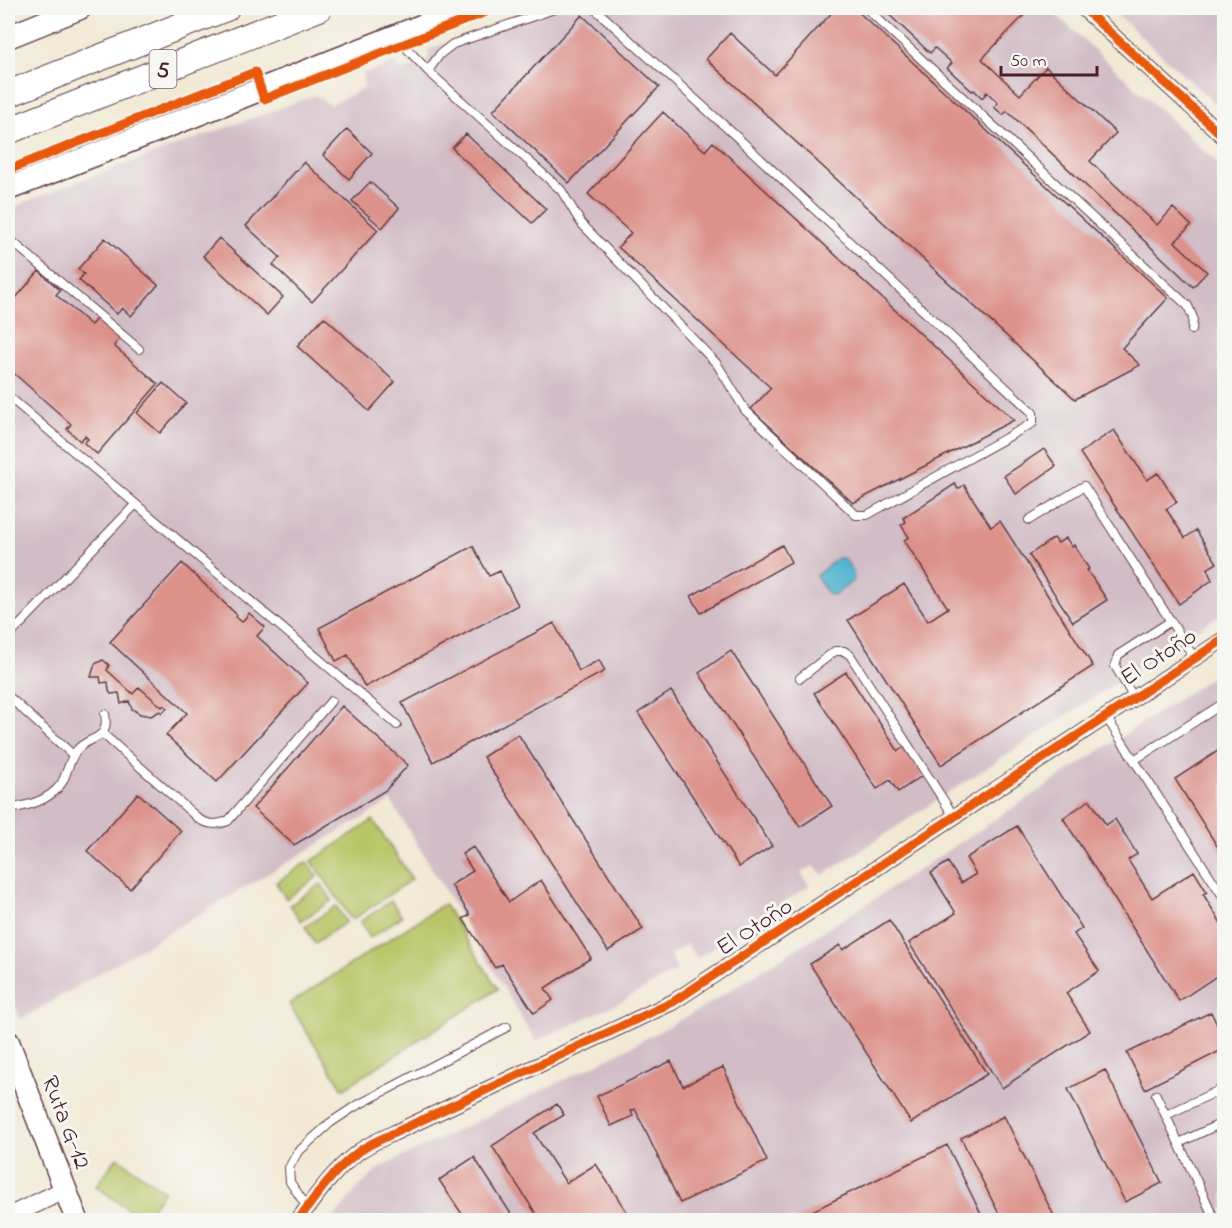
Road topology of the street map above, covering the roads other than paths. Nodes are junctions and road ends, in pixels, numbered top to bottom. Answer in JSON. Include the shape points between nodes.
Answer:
{"nodes":[{"id":1,"x":80,"y":8,"type":"edge"},
{"id":2,"x":226,"y":8,"type":"edge"},
{"id":3,"x":319,"y":8,"type":"edge"},
{"id":4,"x":466,"y":8,"type":"edge"},
{"id":5,"x":557,"y":8,"type":"edge"},
{"id":6,"x":594,"y":8,"type":"edge"},
{"id":7,"x":866,"y":8,"type":"edge"},
{"id":8,"x":1083,"y":8,"type":"edge"},
{"id":9,"x":8,"y":36,"type":"edge"},
{"id":10,"x":394,"y":36,"type":"junction"},
{"id":11,"x":428,"y":71,"type":"junction"},
{"id":12,"x":8,"y":94,"type":"edge"},
{"id":13,"x":8,"y":131,"type":"edge"},
{"id":14,"x":1224,"y":137,"type":"edge"},
{"id":15,"x":8,"y":189,"type":"edge"},
{"id":16,"x":8,"y":237,"type":"edge"},
{"id":17,"x":1192,"y":330,"type":"dead end"},
{"id":18,"x":140,"y":349,"type":"dead end"},
{"id":19,"x":8,"y":396,"type":"edge"},
{"id":20,"x":135,"y":505,"type":"junction"},
{"id":21,"x":1029,"y":520,"type":"dead end"},
{"id":22,"x":1171,"y":621,"type":"junction"},
{"id":23,"x":8,"y":637,"type":"edge"},
{"id":24,"x":1224,"y":639,"type":"edge"},
{"id":25,"x":1195,"y":659,"type":"junction"},
{"id":26,"x":800,"y":678,"type":"dead end"},
{"id":27,"x":8,"y":696,"type":"edge"},
{"id":28,"x":1134,"y":698,"type":"junction"},
{"id":29,"x":330,"y":701,"type":"dead end"},
{"id":30,"x":1224,"y":703,"type":"edge"},
{"id":31,"x":105,"y":714,"type":"dead end"},
{"id":32,"x":1106,"y":717,"type":"junction"},
{"id":33,"x":397,"y":725,"type":"dead end"},
{"id":34,"x":103,"y":734,"type":"junction"},
{"id":35,"x":73,"y":755,"type":"junction"},
{"id":36,"x":1134,"y":760,"type":"junction"},
{"id":37,"x":8,"y":809,"type":"edge"},
{"id":38,"x":955,"y":818,"type":"junction"},
{"id":39,"x":1224,"y":898,"type":"edge"},
{"id":40,"x":507,"y":1027,"type":"dead end"},
{"id":41,"x":8,"y":1042,"type":"edge"},
{"id":42,"x":1224,"y":1088,"type":"edge"},
{"id":43,"x":1156,"y":1095,"type":"dead end"},
{"id":44,"x":1166,"y":1115,"type":"junction"},
{"id":45,"x":1224,"y":1122,"type":"edge"},
{"id":46,"x":1179,"y":1143,"type":"junction"},
{"id":47,"x":64,"y":1190,"type":"junction"},
{"id":48,"x":307,"y":1207,"type":"junction"},
{"id":49,"x":8,"y":1216,"type":"edge"},
{"id":50,"x":77,"y":1221,"type":"edge"},
{"id":51,"x":298,"y":1221,"type":"edge"},
{"id":52,"x":1215,"y":1221,"type":"edge"}],
"edges":[{"from":1,"to":9,"type":"main road","via":[[48,17]]},
{"from":2,"to":12,"type":"highway","number":"5"},
{"from":3,"to":13,"type":"highway","number":"5"},
{"from":4,"to":10,"type":"main road"},
{"from":5,"to":11,"type":"lane","via":[[453,44]]},
{"from":6,"to":11,"type":"lane","via":[[1033,413],[1033,423],[867,514],[856,514],[752,418],[717,364],[581,224],[561,190]]},
{"from":7,"to":17,"type":"lane","via":[[1188,306]]},
{"from":8,"to":14,"type":"street"},
{"from":10,"to":11,"type":"lane"},
{"from":10,"to":15,"type":"main road"},
{"from":16,"to":18,"type":"lane"},
{"from":19,"to":20,"type":"lane"},
{"from":20,"to":23,"type":"lane"},
{"from":20,"to":33,"type":"lane"},
{"from":21,"to":22,"type":"lane","via":[[1084,486]]},
{"from":22,"to":25,"type":"lane"},
{"from":22,"to":28,"type":"lane","via":[[1118,655],[1115,666]]},
{"from":24,"to":25,"type":"street","name":"El Otoño"},
{"from":25,"to":28,"type":"street","name":"El Otoño"},
{"from":26,"to":38,"type":"lane","via":[[835,651],[850,655]]},
{"from":27,"to":35,"type":"lane"},
{"from":28,"to":32,"type":"street","name":"El Otoño"},
{"from":29,"to":34,"type":"lane","via":[[228,821],[218,825],[200,820]]},
{"from":30,"to":36,"type":"lane"},
{"from":31,"to":34,"type":"lane"},
{"from":32,"to":36,"type":"lane"},
{"from":32,"to":38,"type":"street","name":"El Otoño"},
{"from":34,"to":35,"type":"lane","via":[[78,747]]},
{"from":35,"to":37,"type":"lane","via":[[61,784],[45,798]]},
{"from":36,"to":39,"type":"lane"},
{"from":38,"to":48,"type":"street","name":"El Otoño","via":[[673,1002],[358,1151]]},
{"from":40,"to":48,"type":"lane","via":[[354,1107],[321,1130],[297,1153],[289,1168],[290,1182]]},
{"from":41,"to":47,"type":"main road","name":"Ruta G-12"},
{"from":42,"to":44,"type":"lane"},
{"from":43,"to":44,"type":"lane"},
{"from":44,"to":46,"type":"lane"},
{"from":45,"to":46,"type":"lane"},
{"from":46,"to":52,"type":"lane"},
{"from":47,"to":49,"type":"street"},
{"from":47,"to":50,"type":"main road","name":"Ruta G-12"},
{"from":48,"to":51,"type":"street","name":"El Otoño"}]}
